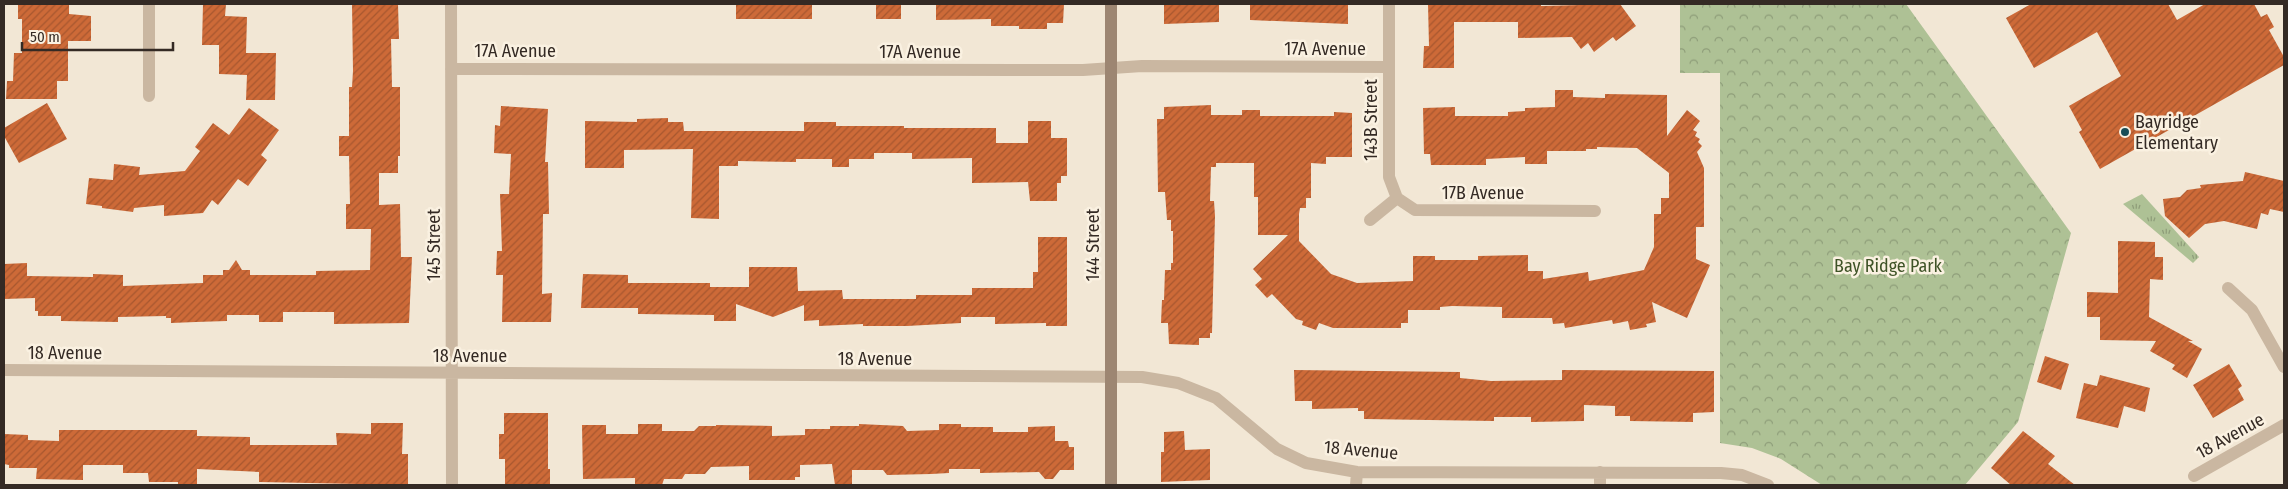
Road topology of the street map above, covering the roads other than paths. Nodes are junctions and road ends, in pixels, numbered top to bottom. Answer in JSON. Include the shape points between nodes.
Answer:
{"nodes":[{"id":1,"x":149,"y":4,"type":"edge"},
{"id":2,"x":451,"y":4,"type":"edge"},
{"id":3,"x":1111,"y":4,"type":"edge"},
{"id":4,"x":1389,"y":4,"type":"edge"},
{"id":5,"x":1388,"y":67,"type":"junction"},
{"id":6,"x":1110,"y":68,"type":"junction"},
{"id":7,"x":452,"y":69,"type":"junction"},
{"id":8,"x":149,"y":96,"type":"dead end"},
{"id":9,"x":1397,"y":198,"type":"junction"},
{"id":10,"x":1595,"y":211,"type":"dead end"},
{"id":11,"x":1370,"y":220,"type":"dead end"},
{"id":12,"x":2228,"y":288,"type":"dead end"},
{"id":13,"x":2284,"y":367,"type":"edge"},
{"id":14,"x":4,"y":370,"type":"edge"},
{"id":15,"x":452,"y":373,"type":"junction"},
{"id":16,"x":1111,"y":376,"type":"junction"},
{"id":17,"x":2284,"y":425,"type":"edge"},
{"id":18,"x":1357,"y":472,"type":"junction"},
{"id":19,"x":2194,"y":476,"type":"dead end"},
{"id":20,"x":1600,"y":479,"type":"edge"},
{"id":21,"x":452,"y":485,"type":"edge"},
{"id":22,"x":1111,"y":485,"type":"edge"},
{"id":23,"x":1356,"y":485,"type":"edge"},
{"id":24,"x":1768,"y":485,"type":"edge"}],
"edges":[{"from":1,"to":8,"type":"street"},
{"from":2,"to":7,"type":"street","name":"145 Street"},
{"from":3,"to":6,"type":"street","name":"144 Street"},
{"from":4,"to":5,"type":"street","name":"143B Street"},
{"from":5,"to":6,"type":"street","name":"17A Avenue"},
{"from":5,"to":9,"type":"street","name":"143B Street","via":[[1389,177]]},
{"from":6,"to":7,"type":"street","name":"17A Avenue"},
{"from":6,"to":16,"type":"street","name":"144 Street"},
{"from":7,"to":15,"type":"street","name":"145 Street"},
{"from":9,"to":10,"type":"street","name":"17B Avenue","via":[[1415,210]]},
{"from":9,"to":11,"type":"street"},
{"from":12,"to":13,"type":"street","via":[[2252,310]]},
{"from":14,"to":15,"type":"street","name":"18 Avenue"},
{"from":15,"to":16,"type":"street","name":"18 Avenue"},
{"from":15,"to":21,"type":"street","name":"145 Street"},
{"from":16,"to":18,"type":"street","name":"18 Avenue","via":[[1178,382],[1216,398],[1277,449],[1306,463]]},
{"from":16,"to":22,"type":"street","name":"144 Street"},
{"from":17,"to":19,"type":"street","name":"18 Avenue"},
{"from":18,"to":20,"type":"street","name":"18 Avenue"},
{"from":18,"to":23,"type":"street"},
{"from":20,"to":24,"type":"street","name":"18 Avenue","via":[[1721,473],[1742,475]]}]}
